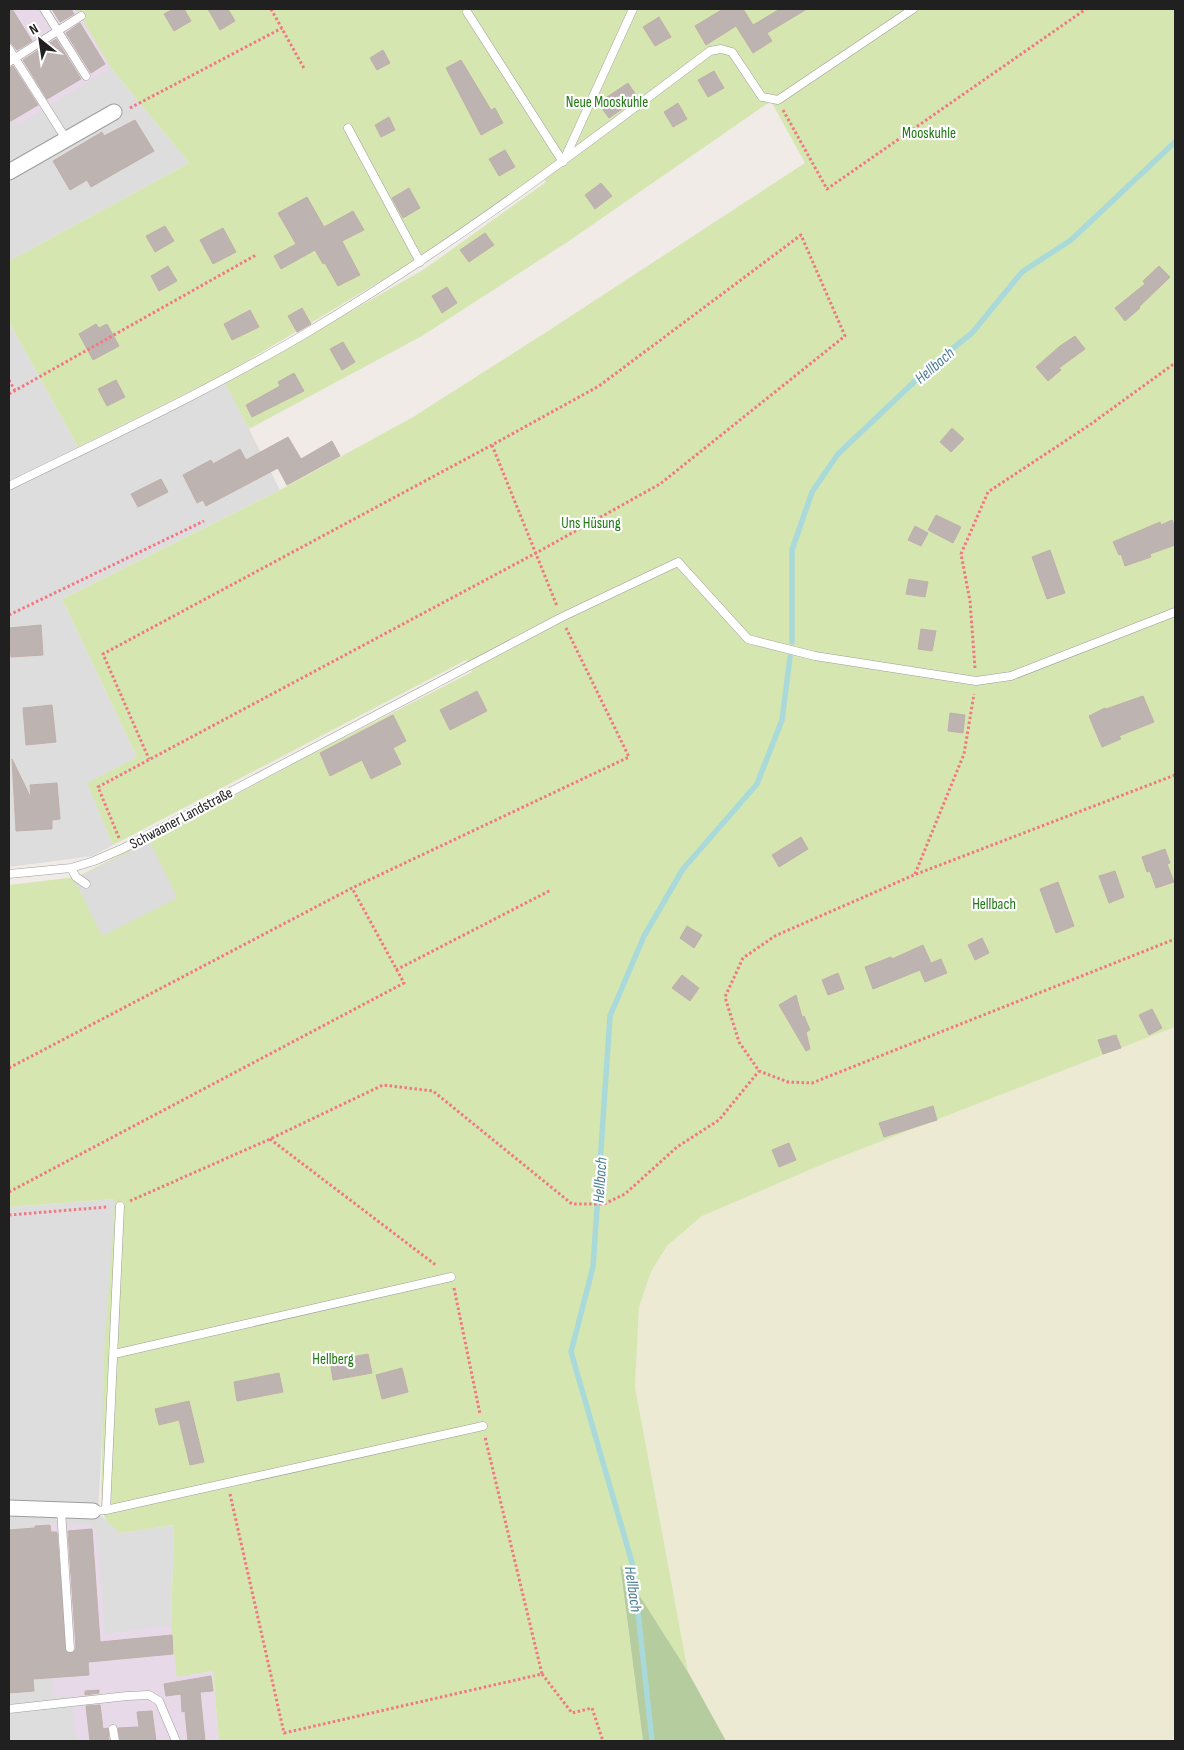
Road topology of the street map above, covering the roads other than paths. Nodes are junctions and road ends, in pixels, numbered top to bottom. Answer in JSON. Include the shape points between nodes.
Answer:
{"nodes":[{"id":1,"x":44,"y":9,"type":"edge"},
{"id":2,"x":633,"y":9,"type":"edge"},
{"id":3,"x":913,"y":9,"type":"edge"},
{"id":4,"x":467,"y":12,"type":"dead end"},
{"id":5,"x":81,"y":16,"type":"dead end"},
{"id":6,"x":58,"y":31,"type":"junction"},
{"id":7,"x":9,"y":49,"type":"edge"},
{"id":8,"x":12,"y":60,"type":"edge"},
{"id":9,"x":86,"y":76,"type":"dead end"},
{"id":10,"x":114,"y":112,"type":"road end"},
{"id":11,"x":348,"y":128,"type":"dead end"},
{"id":12,"x":66,"y":139,"type":"junction"},
{"id":13,"x":563,"y":162,"type":"junction"},
{"id":14,"x":9,"y":172,"type":"edge"},
{"id":15,"x":420,"y":262,"type":"junction"},
{"id":16,"x":9,"y":486,"type":"edge"},
{"id":17,"x":1175,"y":612,"type":"edge"},
{"id":18,"x":71,"y":868,"type":"junction"},
{"id":19,"x":9,"y":874,"type":"edge"},
{"id":20,"x":86,"y":884,"type":"dead end"},
{"id":21,"x":120,"y":1206,"type":"road end"},
{"id":22,"x":452,"y":1277,"type":"road end"},
{"id":23,"x":114,"y":1354,"type":"junction"},
{"id":24,"x":483,"y":1426,"type":"road end"},
{"id":25,"x":9,"y":1508,"type":"edge"},
{"id":26,"x":61,"y":1510,"type":"junction"},
{"id":27,"x":100,"y":1510,"type":"junction"},
{"id":28,"x":70,"y":1648,"type":"dead end"},
{"id":29,"x":9,"y":1710,"type":"edge"},
{"id":30,"x":113,"y":1729,"type":"dead end"},
{"id":31,"x":115,"y":1741,"type":"edge"},
{"id":32,"x":176,"y":1741,"type":"edge"}],
"edges":[{"from":1,"to":6,"type":"lane"},
{"from":2,"to":13,"type":"lane"},
{"from":3,"to":13,"type":"lane","via":[[778,100],[762,97],[732,52],[722,49],[710,51]]},
{"from":4,"to":13,"type":"lane"},
{"from":5,"to":6,"type":"lane"},
{"from":6,"to":8,"type":"lane"},
{"from":6,"to":9,"type":"lane"},
{"from":7,"to":8,"type":"lane"},
{"from":8,"to":12,"type":"lane"},
{"from":10,"to":12,"type":"street"},
{"from":11,"to":15,"type":"lane"},
{"from":12,"to":14,"type":"street"},
{"from":13,"to":15,"type":"lane"},
{"from":15,"to":16,"type":"lane","via":[[307,333],[187,398]]},
{"from":17,"to":18,"type":"lane","name":"Schwaaner Landstraße","via":[[1011,676],[976,681],[815,656],[748,639],[678,562],[562,617],[124,848]]},
{"from":18,"to":19,"type":"lane","name":"Schwaaner Landstraße"},
{"from":18,"to":20,"type":"lane","via":[[76,877]]},
{"from":21,"to":23,"type":"lane"},
{"from":22,"to":23,"type":"lane"},
{"from":23,"to":27,"type":"lane"},
{"from":24,"to":27,"type":"lane"},
{"from":25,"to":26,"type":"street"},
{"from":26,"to":27,"type":"street"},
{"from":26,"to":28,"type":"lane"},
{"from":29,"to":32,"type":"lane","via":[[149,1695],[159,1701]]},
{"from":30,"to":31,"type":"lane"}]}
